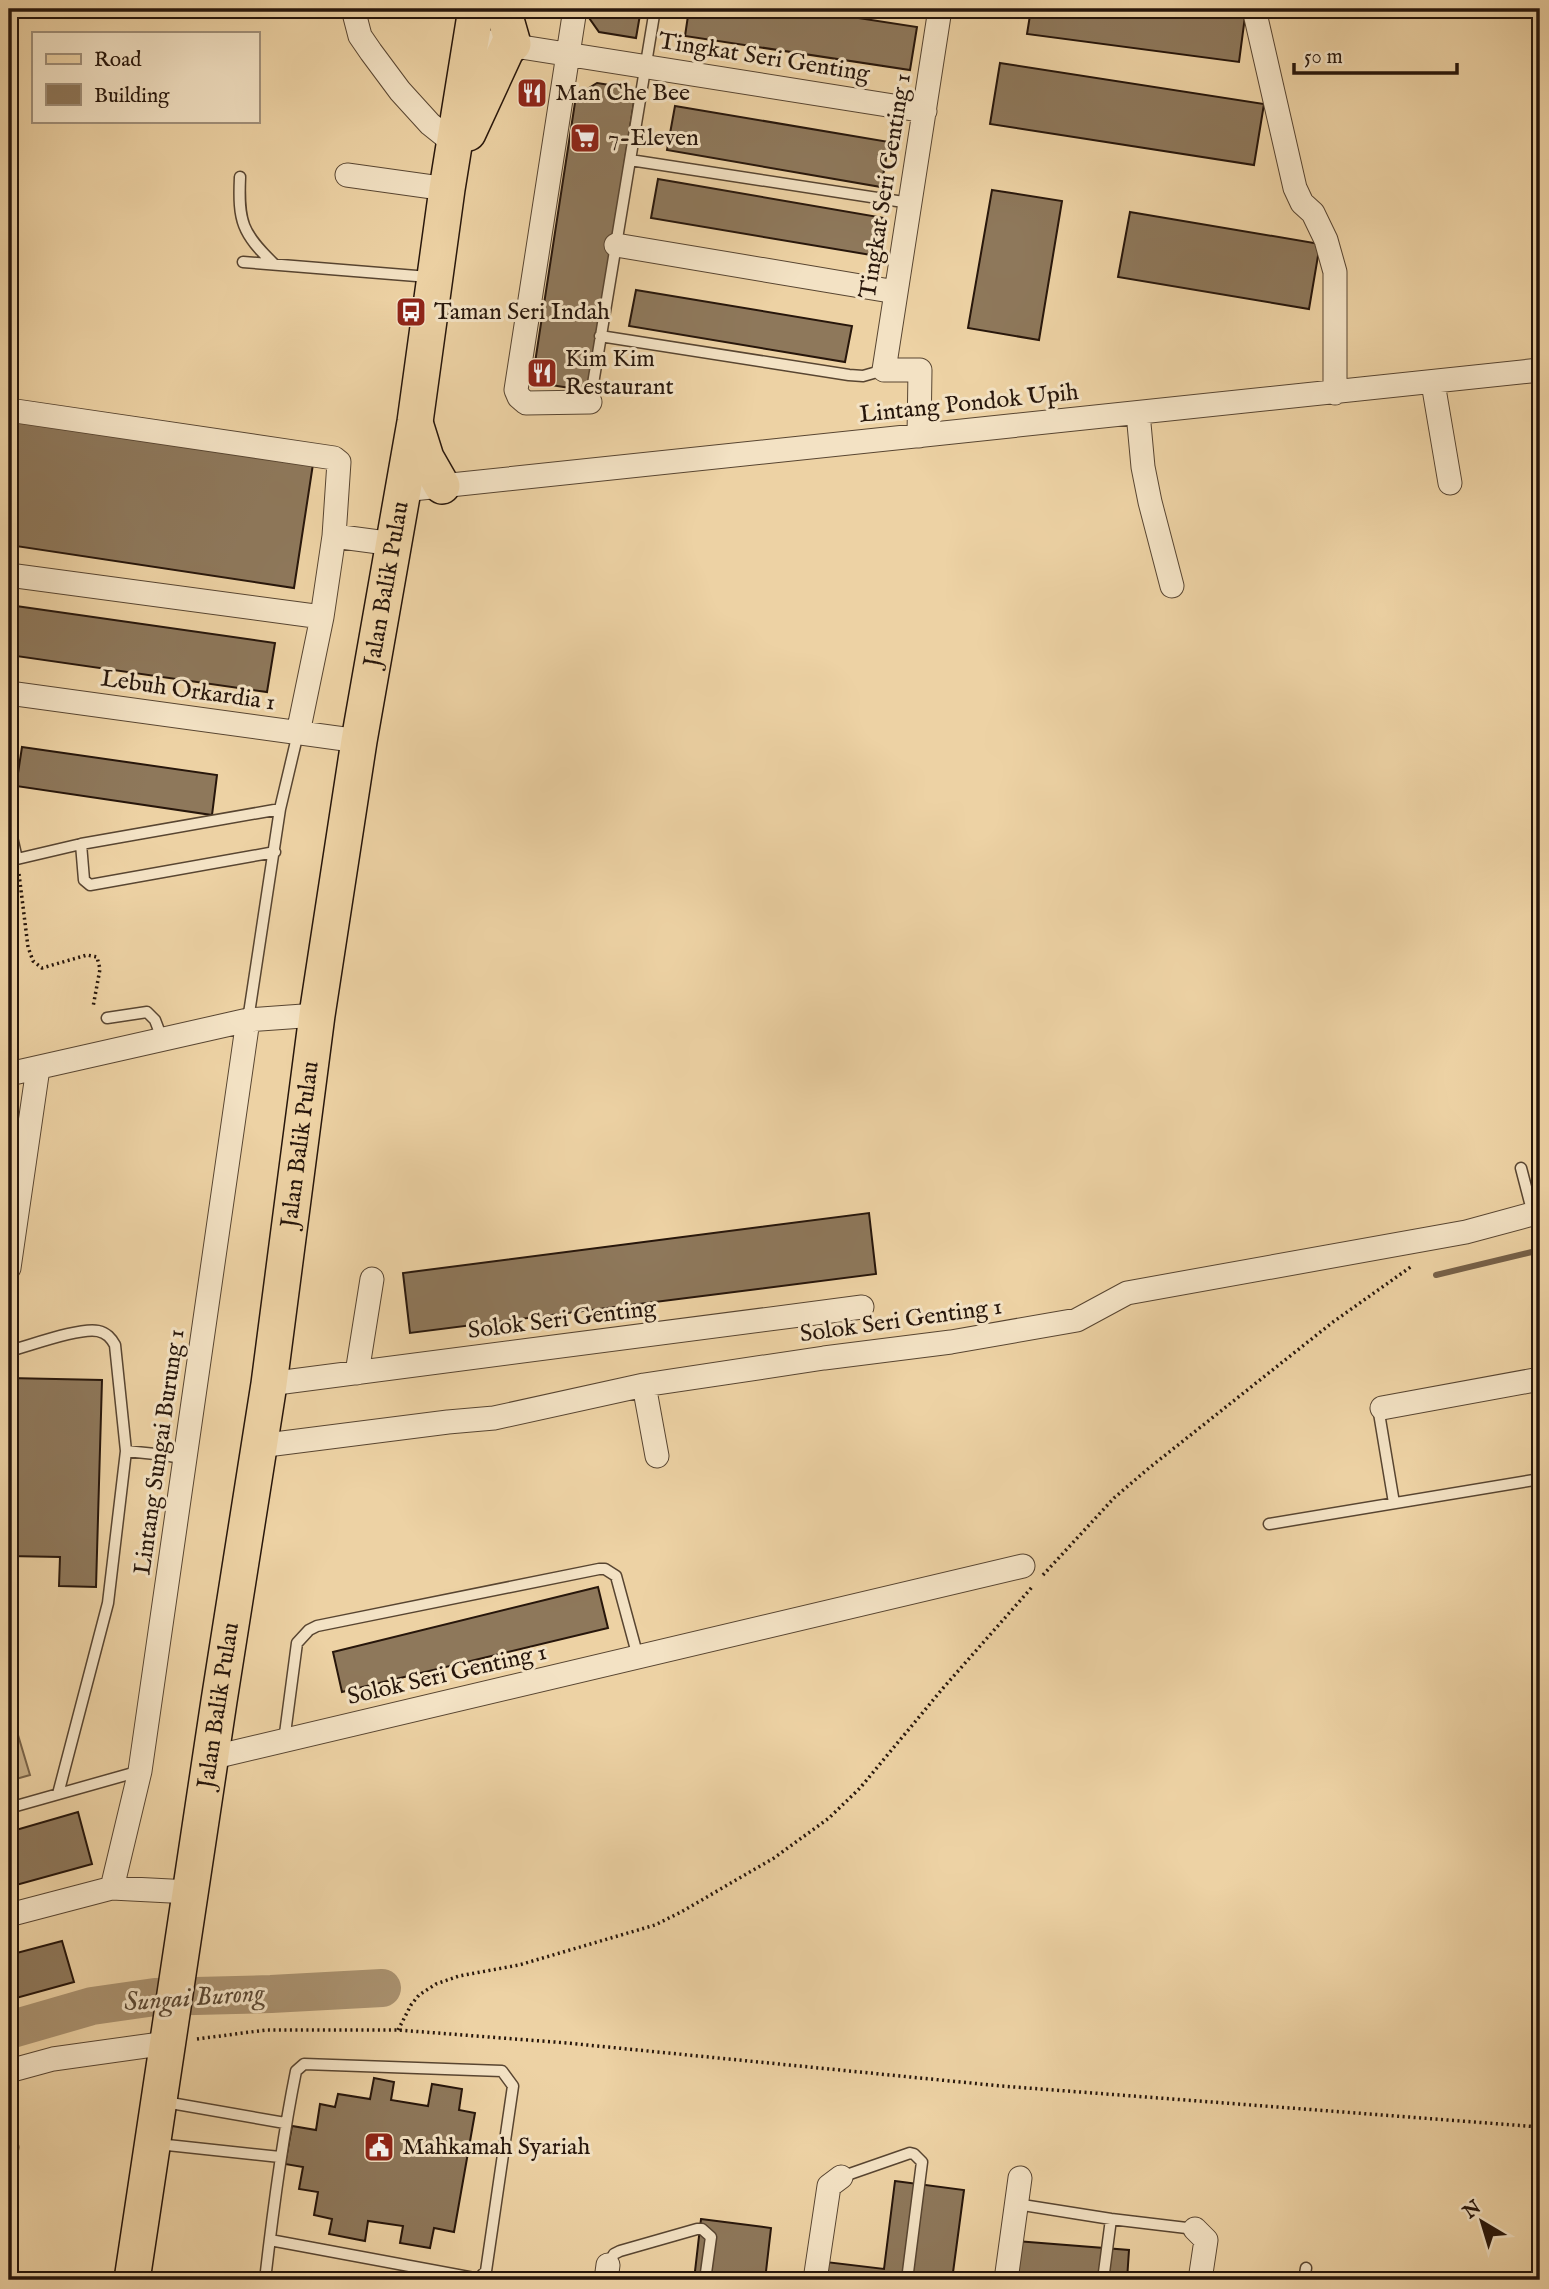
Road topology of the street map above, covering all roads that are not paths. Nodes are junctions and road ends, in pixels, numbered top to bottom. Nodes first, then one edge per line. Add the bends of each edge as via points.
1 (353, 9) edge
2 (503, 9) edge
3 (575, 9) edge
4 (655, 9) edge
5 (900, 9) edge
6 (1254, 9) edge
7 (940, 12) edge
8 (474, 24) edge
9 (511, 44) junction
10 (569, 54) junction
11 (646, 66) junction
12 (925, 111) junction
13 (630, 160) junction
14 (451, 167) junction
15 (347, 175) dead end
16 (240, 177) dead end
17 (910, 203) junction
18 (616, 245) junction
19 (243, 262) dead end
20 (274, 264) junction
21 (435, 277) junction
22 (896, 292) junction
23 (600, 336) junction
24 (884, 370) junction
25 (1540, 370) edge
26 (1433, 383) junction
27 (1335, 393) junction
28 (590, 402) joint
29 (9, 410) edge
30 (1138, 413) junction
31 (415, 422) junction
32 (919, 436) junction
33 (1450, 483) dead end
34 (442, 486) junction
35 (403, 491) junction
36 (334, 536) junction
37 (394, 544) junction
38 (9, 575) edge
39 (1172, 586) dead end
40 (322, 617) junction
41 (9, 693) edge
42 (298, 733) junction
43 (359, 741) junction
44 (280, 808) junction
45 (9, 824) edge
46 (81, 844) junction
47 (275, 852) junction
48 (317, 1015) junction
49 (107, 1018) road end
50 (248, 1020) junction
51 (163, 1041) junction
52 (38, 1068) junction
53 (9, 1074) edge
54 (1521, 1168) dead end
55 (1537, 1213) edge
56 (9, 1268) edge
57 (372, 1279) dead end
58 (862, 1307) dead end
59 (9, 1351) edge
60 (357, 1373) junction
61 (1540, 1378) edge
62 (269, 1384) junction
63 (644, 1385) junction
64 (1382, 1408) joint
65 (259, 1446) junction
66 (125, 1451) junction
67 (657, 1456) dead end
68 (186, 1459) junction
69 (1540, 1479) edge
70 (1394, 1503) junction
71 (1269, 1524) dead end
72 (1023, 1566) dead end
73 (638, 1657) junction
74 (284, 1741) junction
75 (210, 1758) junction
76 (140, 1771) junction
77 (58, 1794) junction
78 (9, 1808) edge
79 (112, 1888) junction
80 (190, 1892) junction
81 (9, 1916) edge
82 (170, 2026) junction
83 (9, 2071) edge
84 (159, 2101) junction
85 (285, 2123) junction
86 (152, 2143) junction
87 (13, 2147) dead end
88 (280, 2157) junction
89 (9, 2174) edge
90 (841, 2177) joint
91 (1020, 2178) dead end
92 (1016, 2204) junction
93 (1111, 2219) junction
94 (1195, 2228) joint
95 (270, 2239) junction
96 (1306, 2268) dead end
97 (607, 2273) edge
98 (132, 2280) edge
99 (265, 2280) edge
100 (705, 2280) edge
101 (814, 2280) edge
102 (907, 2280) edge
103 (1006, 2280) edge
104 (1103, 2280) edge
105 (1200, 2280) edge
106 (1304, 2280) edge

1 - 14 street via 360,36 430,124
2 - 9 main road
3 - 10 street
4 - 11 lane
5 - 7 lane
6 - 27 street via 1295,188 1326,240 1335,272
7 - 12 street, Tingkat Seri Genting 1
8 - 9 street, Tingkat Seri Genting
8 - 14 main road, Jalan Balik Pulau
9 - 10 street, Tingkat Seri Genting
9 - 14 main road
10 - 11 street, Tingkat Seri Genting
10 - 28 street via 516,390 526,403
11 - 12 street, Tingkat Seri Genting
11 - 13 lane
12 - 17 street, Tingkat Seri Genting 1
13 - 17 lane
13 - 18 lane
14 - 15 street
14 - 21 main road, Jalan Balik Pulau
16 - 20 lane via 242,222
17 - 22 street, Tingkat Seri Genting 1
18 - 22 street
18 - 23 lane
19 - 20 lane
20 - 21 lane
21 - 31 main road, Jalan Balik Pulau
22 - 24 street, Tingkat Seri Genting 1
23 - 24 lane via 849,375
23 - 28 lane
24 - 32 street via 920,370
25 - 26 street, Lintang Pondok Upih
26 - 27 street, Lintang Pondok Upih
26 - 33 street
27 - 30 street, Lintang Pondok Upih
29 - 36 street via 334,458 341,467
30 - 32 street, Lintang Pondok Upih
30 - 39 street via 1143,467
31 - 34 main road via 426,458
31 - 35 main road, Jalan Balik Pulau
32 - 34 street, Lintang Pondok Upih
34 - 35 street, Lintang Pondok Upih
35 - 37 main road, Jalan Balik Pulau
36 - 37 street
36 - 40 street
37 - 43 main road, Jalan Balik Pulau
38 - 40 street
40 - 42 street
41 - 42 street, Lebuh Orkardia 1
42 - 43 street, Lebuh Orkardia 1
42 - 44 lane
43 - 48 main road, Jalan Balik Pulau
44 - 46 lane
44 - 47 lane
45 - 46 lane via 17,859
46 - 47 lane via 84,880 90,885
47 - 50 lane
48 - 50 street
48 - 62 main road, Jalan Balik Pulau
49 - 51 lane via 147,1012
50 - 51 street
50 - 68 street, Lintang Sungai Burung 1
51 - 52 street
52 - 53 street
52 - 56 street
54 - 55 lane
55 - 63 street, Solok Seri Genting 1 via 1466,1232 1127,1293 1077,1320
57 - 60 street
58 - 60 street, Solok Seri Genting
59 - 66 lane via 84,1331 109,1335 116,1345
60 - 62 street, Solok Seri Genting
61 - 64 street
62 - 65 main road, Jalan Balik Pulau
63 - 65 street, Solok Seri Genting 1 via 494,1418
63 - 67 street
64 - 70 lane via 1379,1413
65 - 75 main road, Jalan Balik Pulau
66 - 68 lane
66 - 77 lane via 108,1603
68 - 76 street, Lintang Sungai Burung 1
69 - 70 lane
70 - 71 lane
72 - 73 street, Solok Seri Genting 1
73 - 74 street, Solok Seri Genting 1
73 - 74 lane via 616,1576 605,1569 317,1626 297,1643
74 - 75 street, Solok Seri Genting 1
75 - 80 main road, Jalan Balik Pulau
76 - 77 lane
76 - 79 street, Lintang Sungai Burung 1
77 - 78 lane
79 - 80 street
79 - 81 street
80 - 82 main road, Jalan Balik Pulau
82 - 83 street
82 - 84 main road, Jalan Balik Pulau
84 - 85 lane
84 - 86 main road, Jalan Balik Pulau
85 - 88 lane
85 - 95 lane via 296,2071 304,2064 502,2071 513,2086 486,2271 480,2277
86 - 88 lane
86 - 98 main road, Jalan Balik Pulau
87 - 89 lane
88 - 95 lane
90 - 101 street via 829,2186
90 - 102 lane via 910,2153 922,2162
91 - 92 street
92 - 93 lane
92 - 103 street
93 - 94 lane
93 - 104 lane
94 - 105 street via 1206,2240
95 - 99 lane
96 - 106 lane
97 - 100 lane via 614,2254 620,2251 702,2229 711,2237

